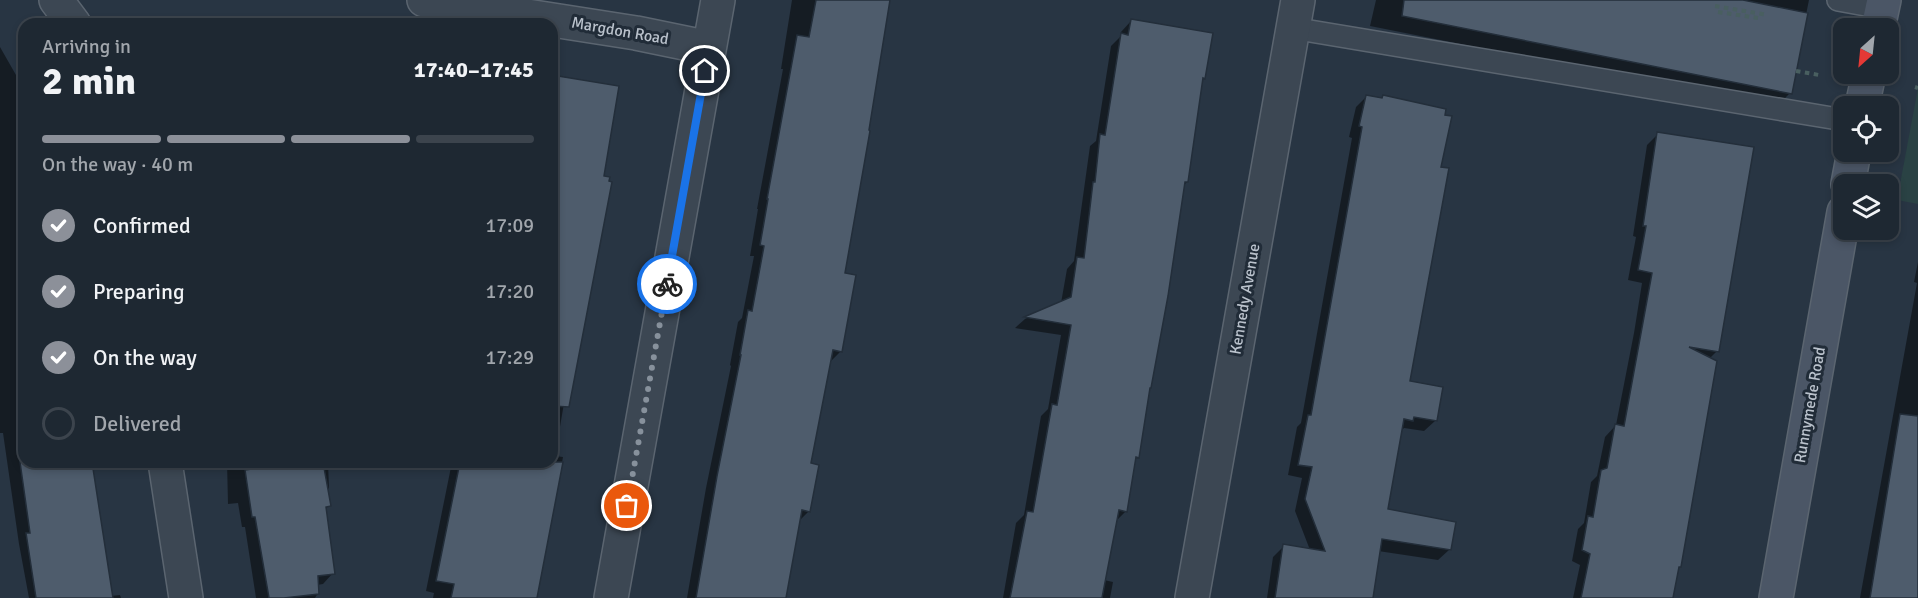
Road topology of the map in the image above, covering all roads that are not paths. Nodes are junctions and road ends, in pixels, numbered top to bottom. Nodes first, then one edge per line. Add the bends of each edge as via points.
1 (56, 0) edge
2 (424, 0) edge
3 (718, 0) edge
4 (1838, 0) edge
5 (1881, 12) edge
6 (1295, 14) edge
7 (70, 18) edge
8 (540, 18) edge
9 (558, 21) edge
10 (709, 48) junction
11 (1833, 118) edge
12 (1839, 240) edge
13 (166, 468) edge
14 (186, 598) edge
15 (611, 598) edge
16 (1192, 598) edge
17 (1776, 598) edge

1 - 7 street
2 - 8 street, Margdon Road
3 - 10 street
4 - 5 lane
6 - 11 lane
6 - 16 street, Kennedy Avenue
9 - 10 street, Margdon Road
10 - 15 street
12 - 17 street, Runnymede Road
13 - 14 street

